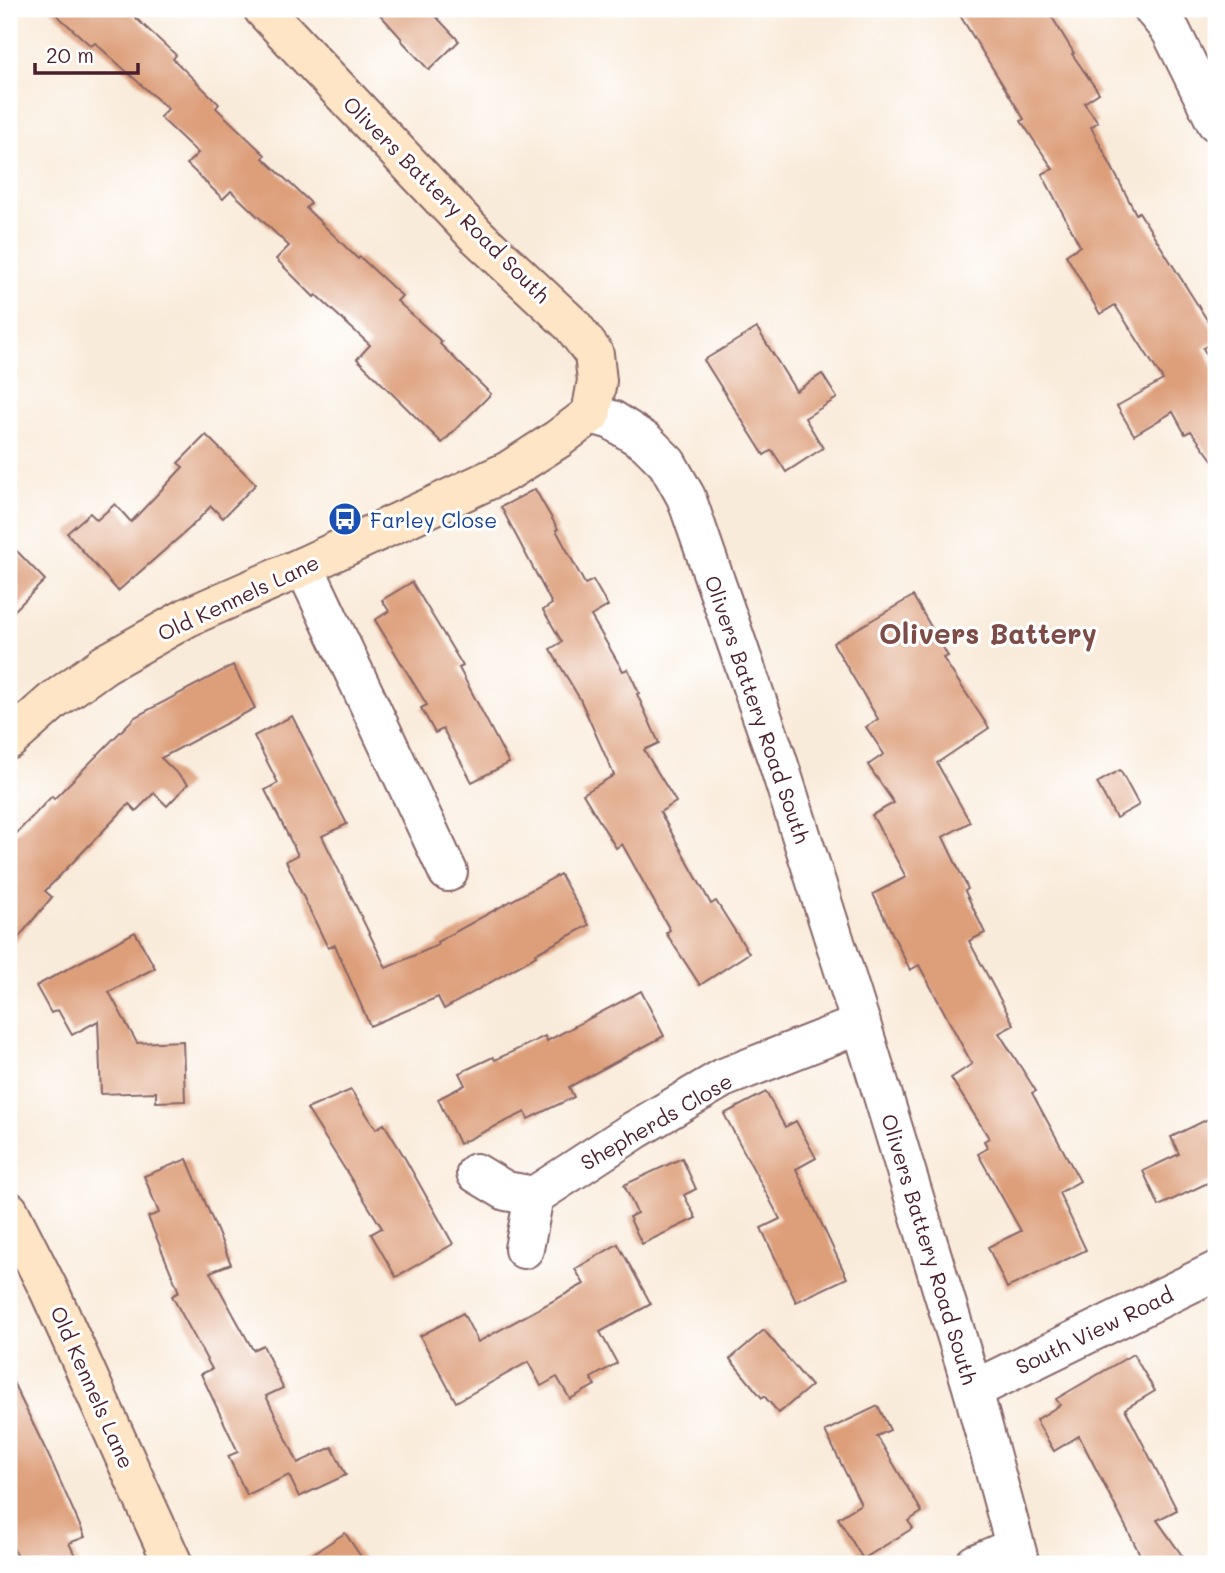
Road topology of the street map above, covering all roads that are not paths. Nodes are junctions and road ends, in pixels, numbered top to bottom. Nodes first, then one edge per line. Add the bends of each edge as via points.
1 (263, 9) edge
2 (1153, 9) edge
3 (1216, 122) edge
4 (591, 414) junction
5 (304, 566) junction
6 (10, 738) edge
7 (447, 872) dead end
8 (861, 1024) junction
9 (476, 1173) dead end
10 (534, 1196) junction
11 (9, 1212) edge
12 (524, 1249) dead end
13 (1216, 1271) edge
14 (973, 1390) junction
15 (1018, 1556) edge
16 (173, 1564) edge
17 (975, 1564) edge

1 - 4 street, Olivers Battery Road South via 477,236 573,326 594,354 597,382
2 - 3 street via 1171,31
4 - 5 street, Old Kennels Lane via 508,471
4 - 8 street, Olivers Battery Road South via 612,420 646,442 667,463 686,497 777,759
5 - 6 street, Old Kennels Lane via 187,617 105,664
5 - 7 street
8 - 10 street, Shepherds Close via 723,1078
8 - 14 street, Olivers Battery Road South
9 - 10 street via 506,1191
10 - 12 street
11 - 16 street, Old Kennels Lane
13 - 14 street, South View Road
14 - 15 street, Olivers Battery Road South
15 - 17 street

